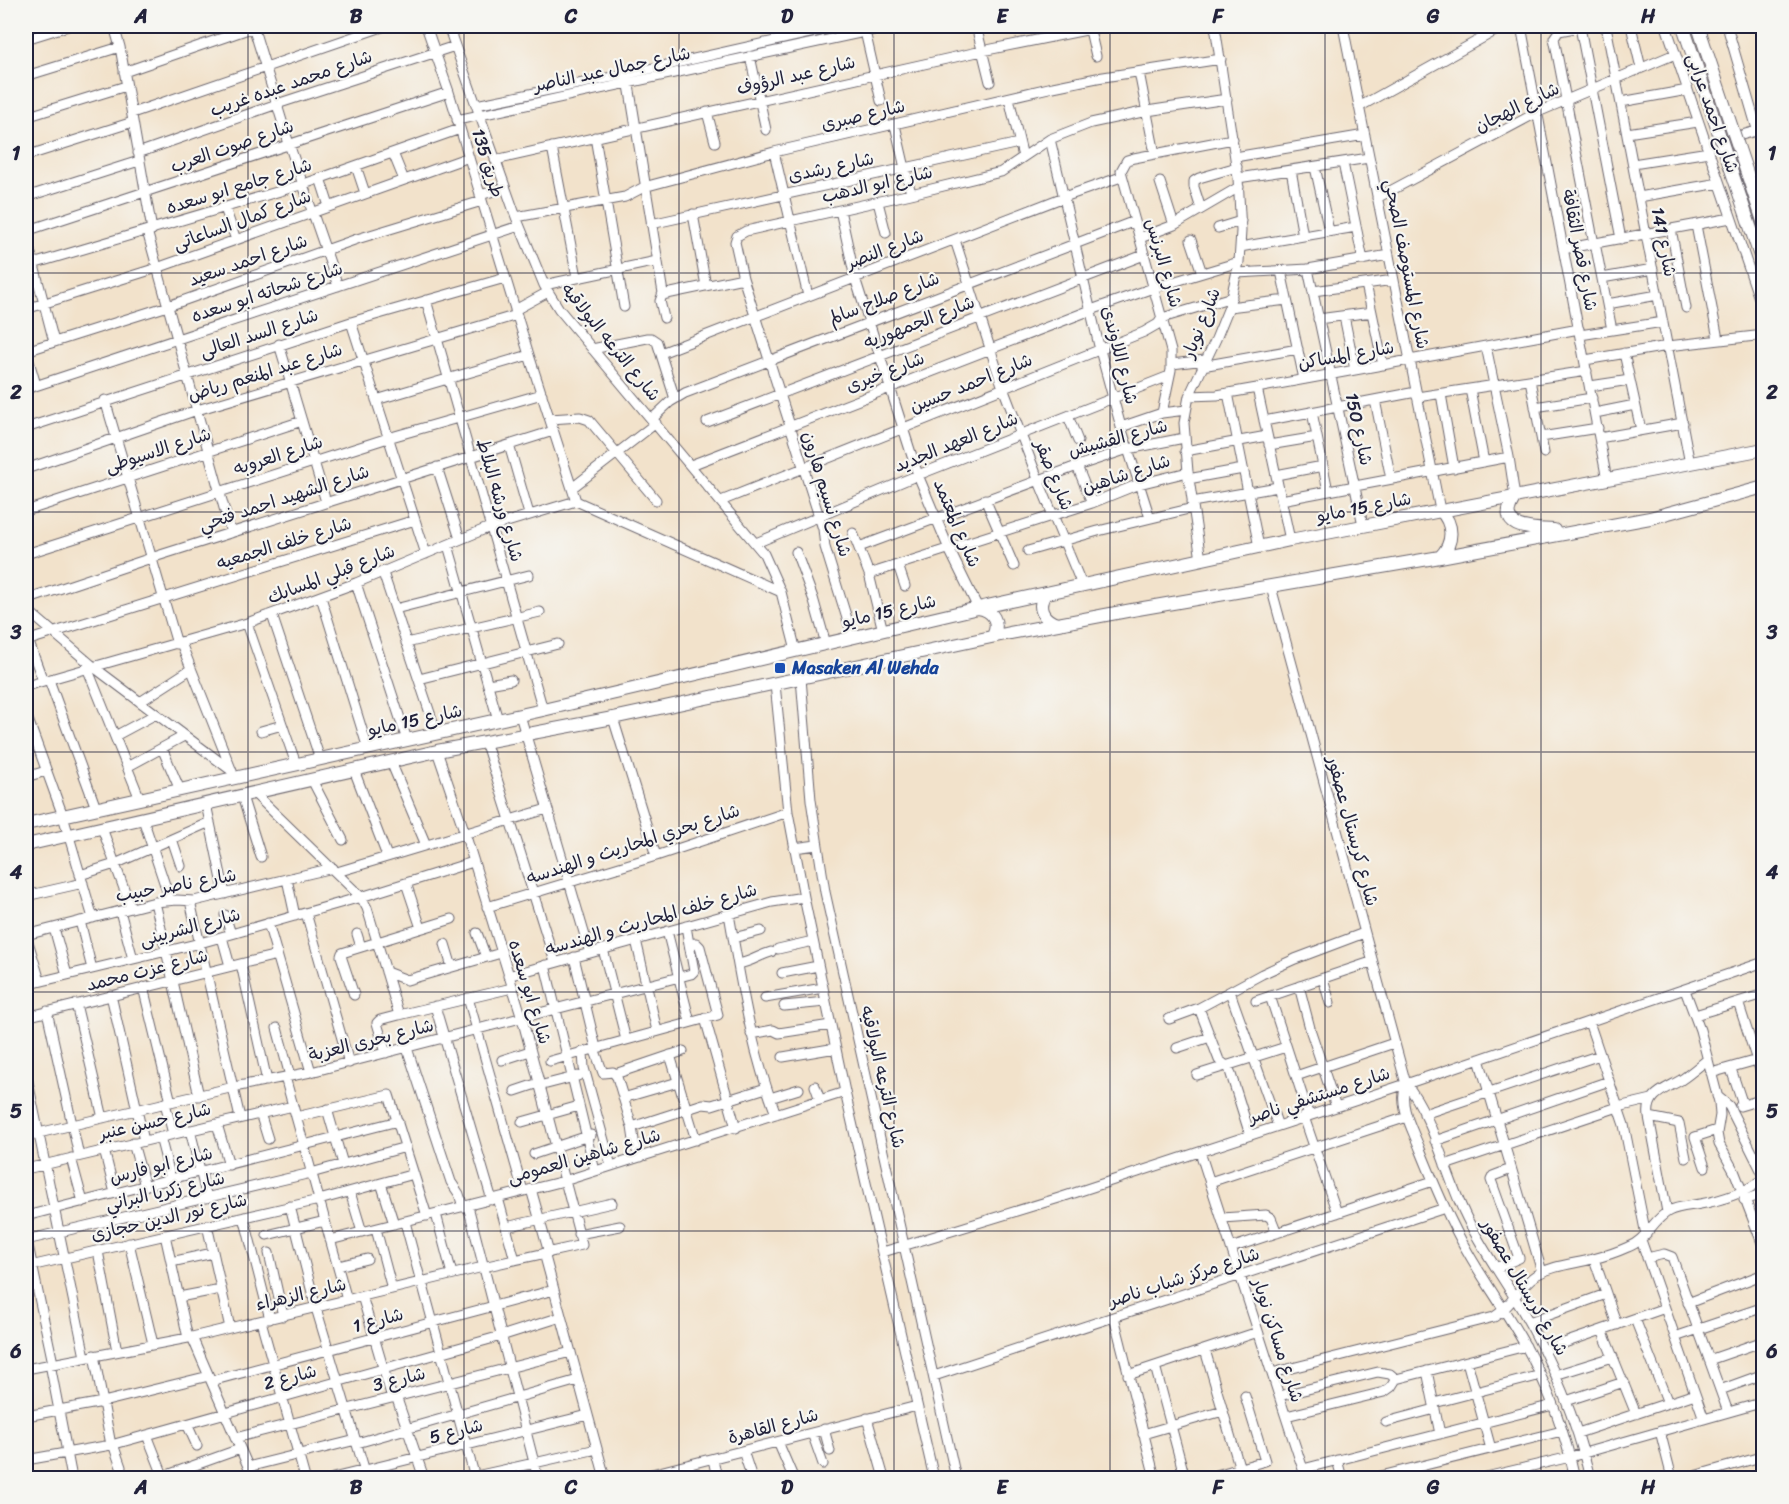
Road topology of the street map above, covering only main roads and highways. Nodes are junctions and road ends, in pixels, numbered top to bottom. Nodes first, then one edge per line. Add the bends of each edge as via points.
1 (1683, 26) edge
2 (1698, 26) edge
3 (1764, 224) edge
4 (1764, 268) edge
5 (1764, 449) edge
6 (1764, 487) edge
7 (1515, 497) junction
8 (1440, 510) junction
9 (1573, 531) junction
10 (1440, 557) junction
11 (1046, 593) junction
12 (978, 608) junction
13 (1058, 624) junction
14 (993, 636) junction
15 (26, 824) edge
16 (26, 845) edge

1 - 4 main road, bridge
2 - 3 main road, bridge
5 - 7 main road, شارع 15 مايو
6 - 9 main road, شارع 15 مايو via 1650,518
7 - 8 main road, شارع 15 مايو
7 - 9 main road via 1509,515 1517,526
8 - 10 main road via 1451,532 1450,543
8 - 11 main road, شارع 15 مايو
9 - 10 main road, شارع 15 مايو
10 - 13 main road, شارع 15 مايو
11 - 12 main road, شارع 15 مايو
11 - 13 main road via 1041,601 1042,614
12 - 14 main road via 990,612 996,620
12 - 15 main road, شارع 15 مايو via 520,716 233,774 180,790
13 - 14 main road, شارع 15 مايو
14 - 16 main road, شارع 15 مايو via 613,718 485,741

